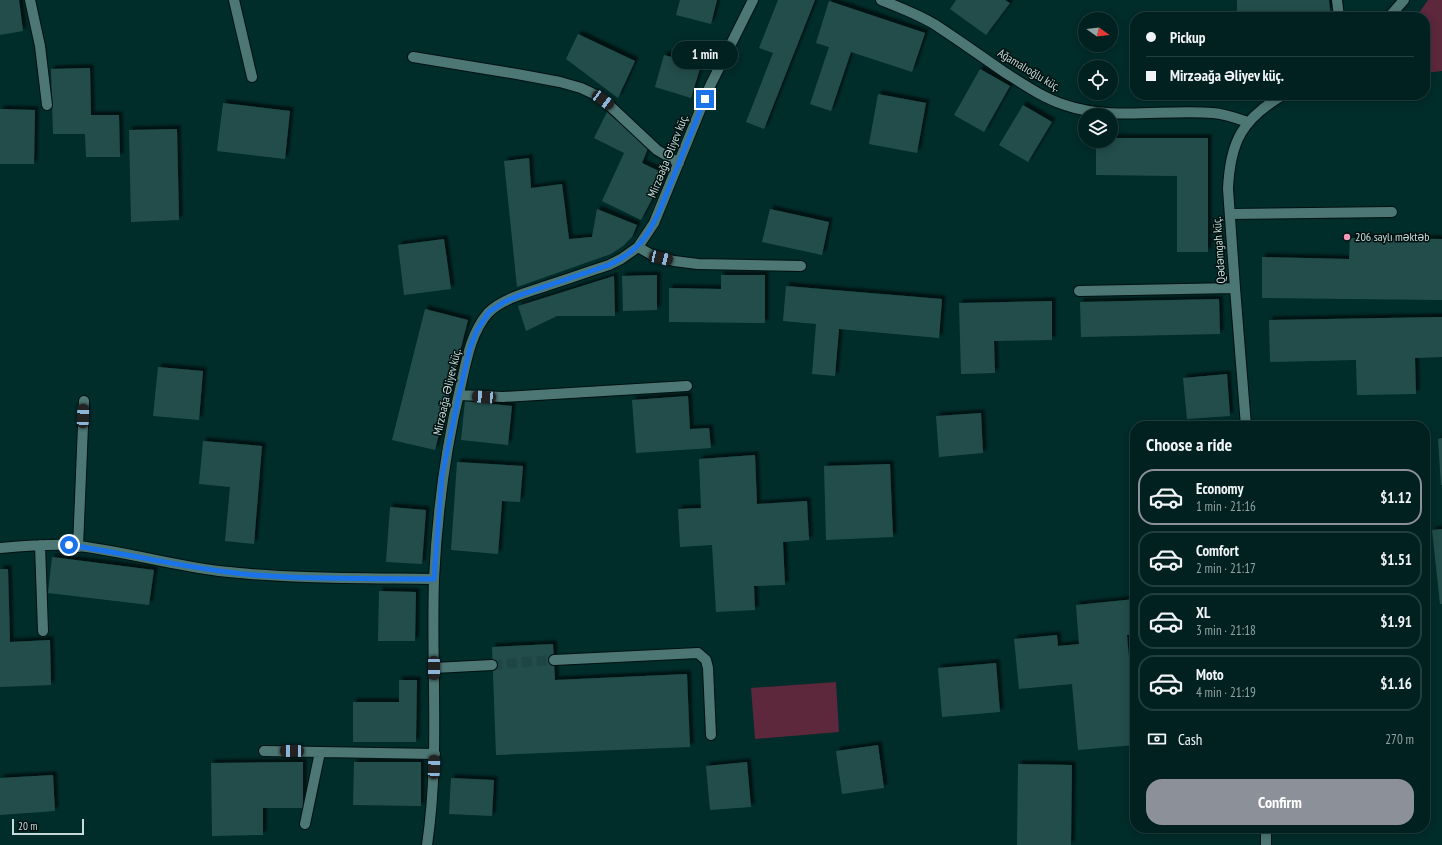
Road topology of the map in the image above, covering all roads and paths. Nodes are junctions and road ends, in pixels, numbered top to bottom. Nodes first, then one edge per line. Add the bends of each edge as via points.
1 (30, 0) edge
2 (234, 0) edge
3 (753, 0) edge
4 (882, 0) edge
5 (1337, 0) edge
6 (1404, 0) edge
7 (1338, 12) edge
8 (1393, 12) edge
9 (413, 57) dead end
10 (252, 77) dead end
11 (1275, 100) edge
12 (47, 105) dead end
13 (1248, 122) junction
14 (679, 163) junction
15 (1392, 212) dead end
16 (1230, 214) junction
17 (638, 247) junction
18 (801, 266) dead end
19 (1235, 288) junction
20 (1079, 291) dead end
21 (687, 386) dead end
22 (459, 395) junction
23 (84, 401) dead end
24 (1246, 421) edge
25 (40, 545) junction
26 (78, 547) junction
27 (0, 548) edge
28 (434, 579) junction
29 (43, 631) dead end
30 (554, 660) tunnel mouth
31 (492, 665) tunnel mouth
32 (434, 668) junction
33 (711, 735) dead end
34 (264, 750) dead end
35 (320, 752) junction
36 (435, 754) junction
37 (305, 824) dead end
38 (1266, 833) edge
39 (427, 845) edge
40 (1266, 845) edge

1 - 12 street via 40,46
2 - 10 street
3 - 14 street, Mirzəağa Əliyev küç. via 710,86
4 - 13 street, Ağamalıoğlu küç. via 932,24 1018,81 1065,105 1088,111 1112,113 1214,113
5 - 7 street
6 - 8 street
9 - 14 street via 517,74 580,88 596,95 658,150
11 - 13 street, Qədəmgah küç.
13 - 16 street, Qədəmgah küç. via 1238,138 1231,157 1228,189
14 - 17 street, Mirzəağa Əliyev küç. via 654,223
15 - 16 street
16 - 19 street, Qədəmgah küç.
17 - 18 street via 674,262
17 - 22 street, Mirzəağa Əliyev küç. via 609,265 520,295 496,306 477,330
19 - 20 street
19 - 24 street, Qədəmgah küç.
21 - 22 street via 503,397
22 - 28 street, Mirzəağa Əliyev küç. via 442,476
23 - 26 street
25 - 26 street
25 - 27 street
25 - 29 street
26 - 28 street via 255,575
28 - 32 street, Mirzəağa Əliyev küç.
30 - 33 street via 698,653 706,660 708,668
31 - 32 street
32 - 36 street, Mirzəağa Əliyev küç.
34 - 35 street
35 - 36 street
35 - 37 street
36 - 39 street, Mirzəağa Əliyev küç.
38 - 40 street

